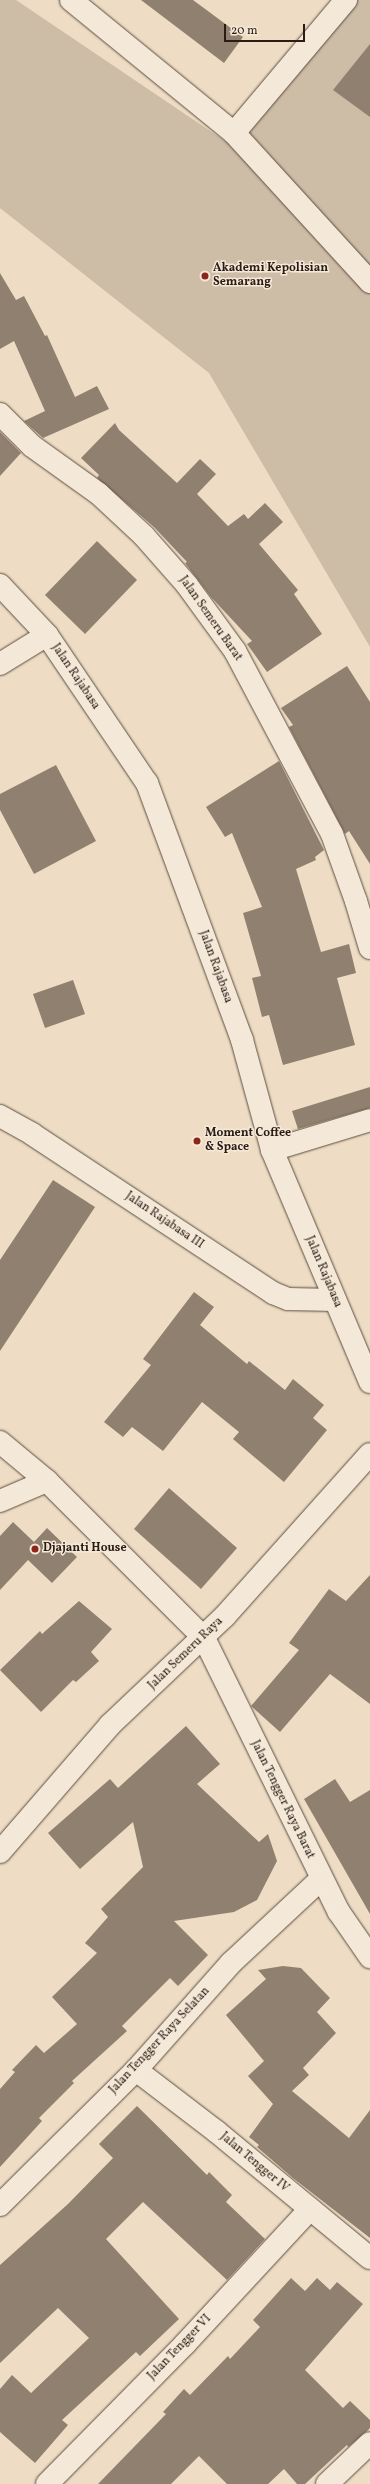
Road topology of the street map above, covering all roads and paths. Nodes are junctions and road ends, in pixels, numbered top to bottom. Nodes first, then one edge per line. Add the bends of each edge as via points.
1 (71, 0) edge
2 (346, 0) edge
3 (234, 133) junction
4 (370, 282) edge
5 (0, 414) edge
6 (0, 585) edge
7 (47, 635) junction
8 (0, 664) edge
9 (370, 948) edge
10 (0, 1116) edge
11 (370, 1120) edge
12 (272, 1150) junction
13 (335, 1300) junction
14 (370, 1382) edge
15 (0, 1442) edge
16 (370, 1454) edge
17 (47, 1481) junction
18 (0, 1501) edge
19 (204, 1638) junction
20 (0, 1852) edge
21 (321, 1879) junction
22 (370, 1957) edge
23 (136, 2070) junction
24 (0, 2205) edge
25 (310, 2209) junction
26 (370, 2258) edge
27 (370, 2443) edge
28 (47, 2484) edge
29 (327, 2484) edge

1 - 3 street
2 - 3 street
3 - 4 street
5 - 9 street, Jalan Semeru Barat via 32,446 99,494 144,536 187,585 235,651 332,834
6 - 7 street, Jalan Rajabasa
7 - 8 street
7 - 12 street, Jalan Rajabasa via 147,783 242,1040
10 - 13 street, Jalan Rajabasa III via 32,1134 273,1294 288,1299
11 - 12 street
12 - 13 street, Jalan Rajabasa
13 - 14 street, Jalan Rajabasa
15 - 17 street, Jalan Tengger Raya Barat
16 - 19 street, Jalan Semeru Raya
17 - 18 street
17 - 19 street, Jalan Tengger Raya Barat
19 - 20 street, Jalan Semeru Raya via 110,1725
19 - 21 street, Jalan Tengger Raya Barat
21 - 22 street, Jalan Tengger Raya Barat via 339,1912
21 - 23 street, Jalan Tengger Raya Selatan via 231,1963
23 - 24 street, Jalan Tengger Raya Selatan
23 - 25 street, Jalan Tengger IV via 217,2132
25 - 26 street, Jalan Tengger IV
25 - 28 street, Jalan Tengger VI via 206,2322
27 - 29 street

